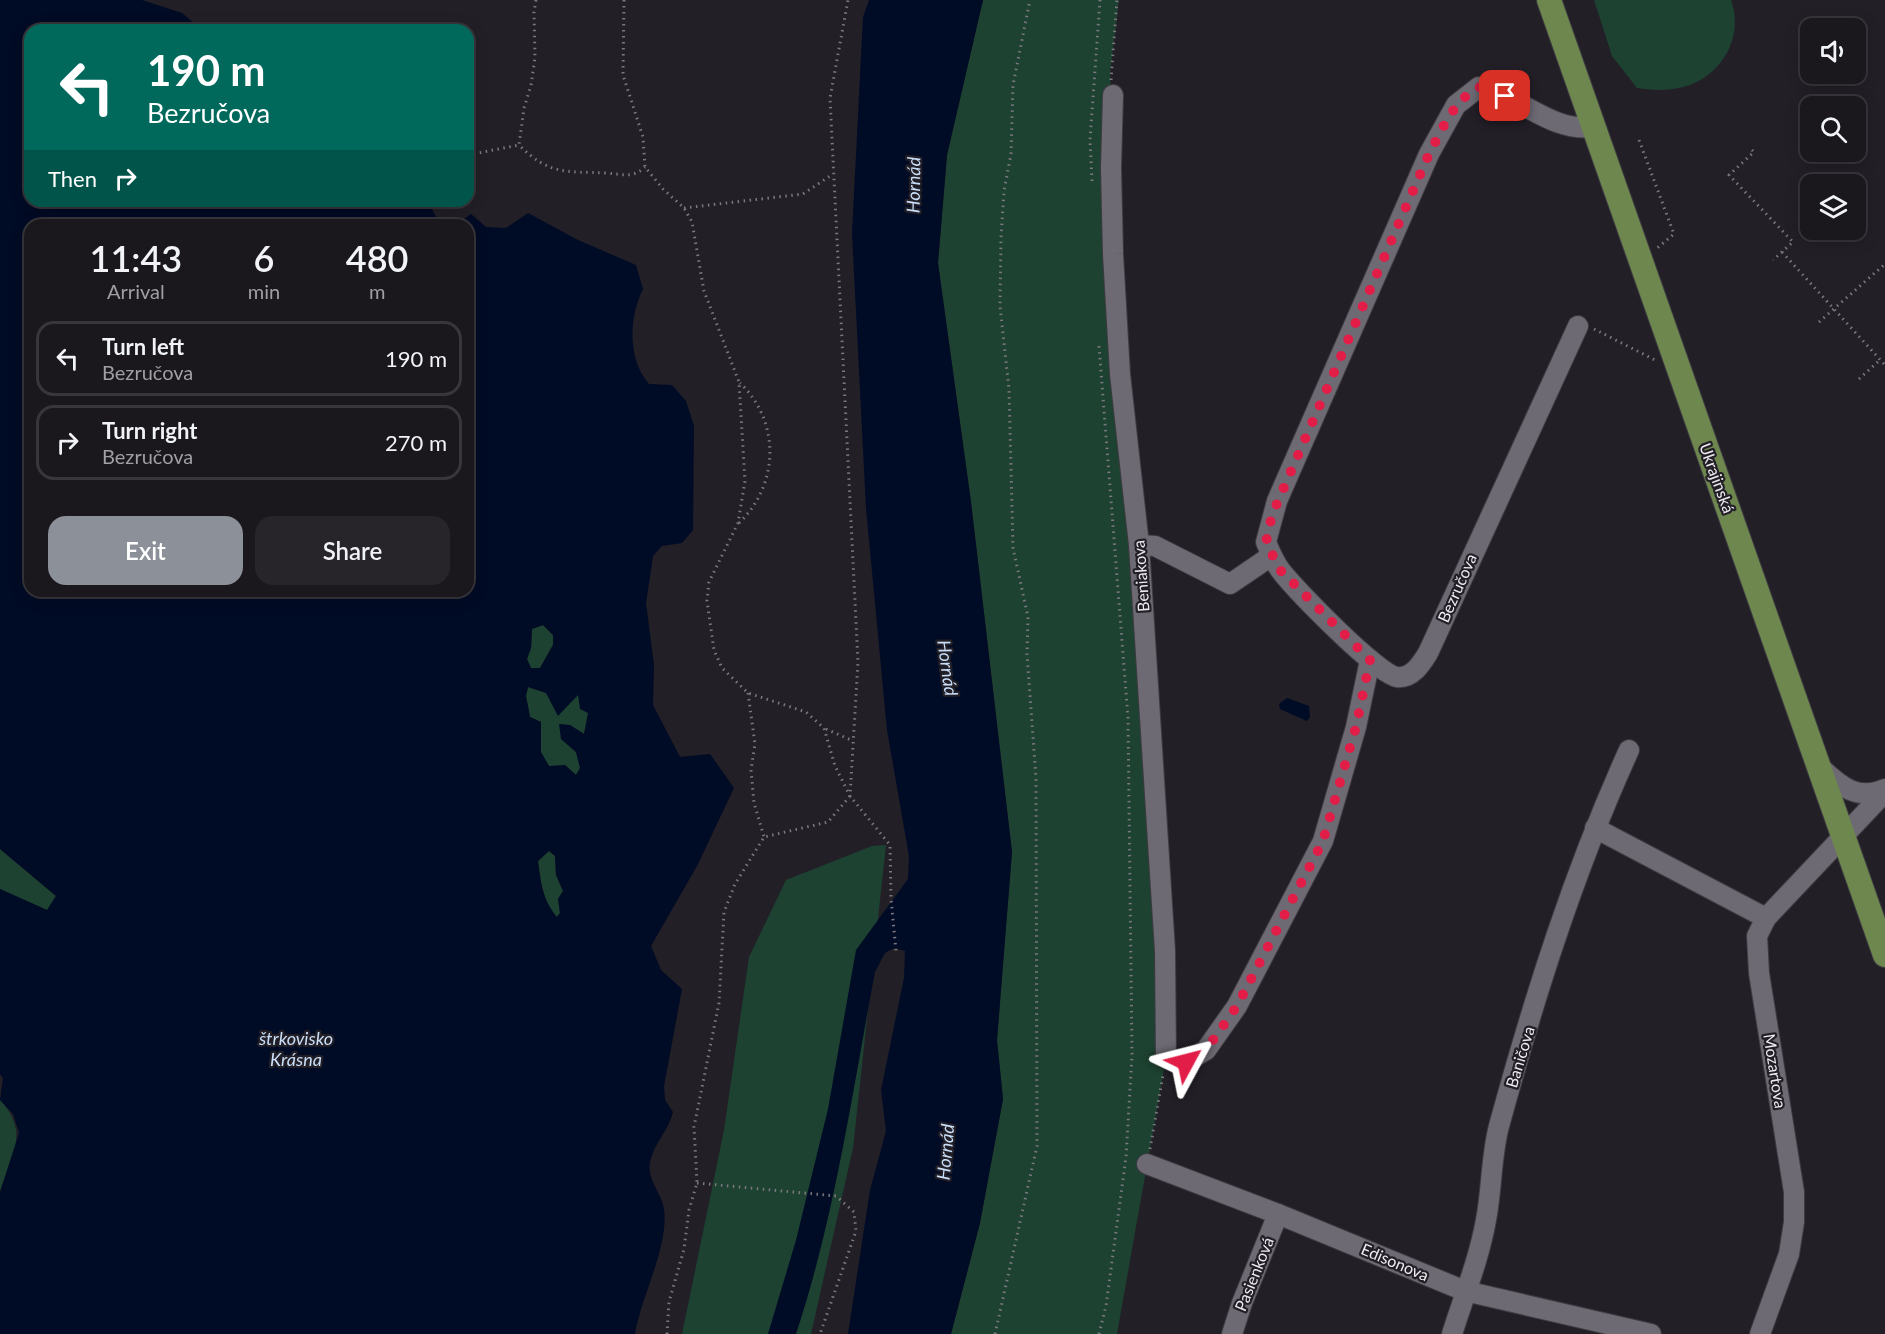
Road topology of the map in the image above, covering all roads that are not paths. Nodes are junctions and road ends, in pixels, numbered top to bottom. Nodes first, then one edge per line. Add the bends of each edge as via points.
1 (1549, 0) edge
2 (1113, 91) road end
3 (1594, 127) junction
4 (1578, 326) road end
5 (1139, 545) junction
6 (1271, 556) junction
7 (1370, 660) junction
8 (1629, 750) dead end
9 (1821, 768) junction
10 (1885, 790) edge
11 (1595, 828) junction
12 (1844, 836) junction
13 (1766, 918) junction
14 (1885, 955) edge
15 (1147, 1164) road end
16 (1278, 1214) junction
17 (1465, 1291) junction
18 (1763, 1333) edge
19 (1232, 1334) edge
20 (1452, 1334) edge
21 (1651, 1334) edge

1 - 3 main road, Ukrajinská
2 - 5 street, Beniakova via 1111,168 1120,374
3 - 6 street via 1577,130 1564,126 1493,90 1479,87 1456,105 1424,164 1277,501 1266,542
3 - 9 main road, Ukrajinská
4 - 7 street, Bezručova via 1420,666 1400,678
5 - 6 street via 1155,546 1230,584
5 - 7 street, Beniakova via 1165,951 1166,1058 1186,1062 1206,1050 1237,1006 1289,908 1323,841 1356,727
6 - 7 street, Bezručova via 1296,588
8 - 11 street, Baničova
9 - 10 street via 1852,792 1874,794
9 - 12 main road, Ukrajinská
10 - 12 street, Mozartova
11 - 13 street
11 - 17 street, Baničova via 1552,951 1498,1128 1486,1219
12 - 13 street, Mozartova
12 - 14 main road, Ukrajinská
13 - 18 street, Mozartova via 1757,936 1758,974 1794,1192 1794,1222
15 - 16 street, Edisonova
16 - 17 street, Edisonova
16 - 19 street, Pasienková
17 - 20 street, Baničova
17 - 21 street, Edisonova

